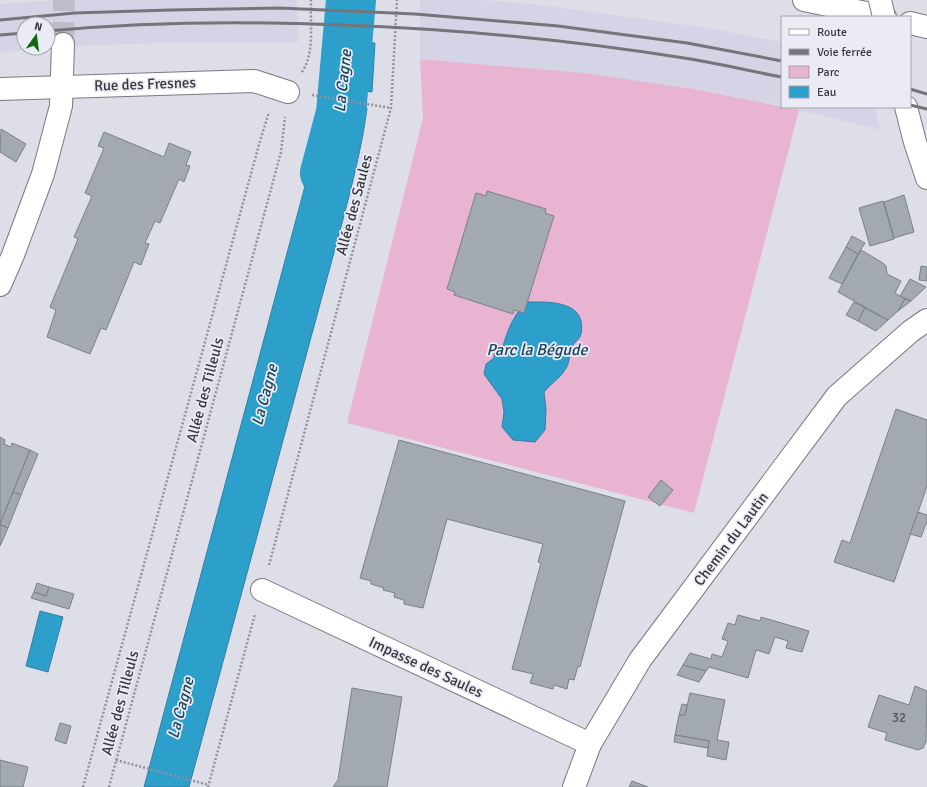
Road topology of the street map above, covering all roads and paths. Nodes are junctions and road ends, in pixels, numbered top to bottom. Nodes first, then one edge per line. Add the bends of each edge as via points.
1 (311, 0) edge
2 (397, 0) edge
3 (804, 0) edge
4 (880, 0) edge
5 (879, 16) edge
6 (884, 16) edge
7 (911, 23) edge
8 (927, 27) edge
9 (63, 44) tunnel mouth
10 (63, 86) junction
11 (0, 89) edge
12 (288, 92) junction
13 (391, 108) junction
14 (906, 108) edge
15 (927, 178) edge
16 (0, 285) edge
17 (927, 320) edge
18 (310, 412) dead end
19 (262, 590) dead end
20 (590, 744) junction
21 (116, 760) junction
22 (209, 785) dead end
23 (83, 787) edge
24 (109, 787) edge
25 (574, 787) edge

1 - 12 path, Allée des Tilleuls via 310,54 306,66
2 - 13 path, Allée des Saules
3 - 5 main road
4 - 6 main road, bridge
7 - 8 main road
9 - 10 main road
10 - 11 main road, Rue des Fresnes
10 - 12 main road, Rue des Fresnes via 254,81
10 - 16 main road via 61,106 43,174
12 - 13 path
12 - 21 path, Allée des Tilleuls via 282,152
12 - 23 path via 271,107 260,142
13 - 18 path, Allée des Saules
14 - 15 main road
17 - 20 main road, Chemin du Lautin via 837,396 640,660
19 - 20 main road, Impasse des Saules
20 - 25 main road, Chemin du Lautin
21 - 22 path
21 - 24 path, Allée des Tilleuls

